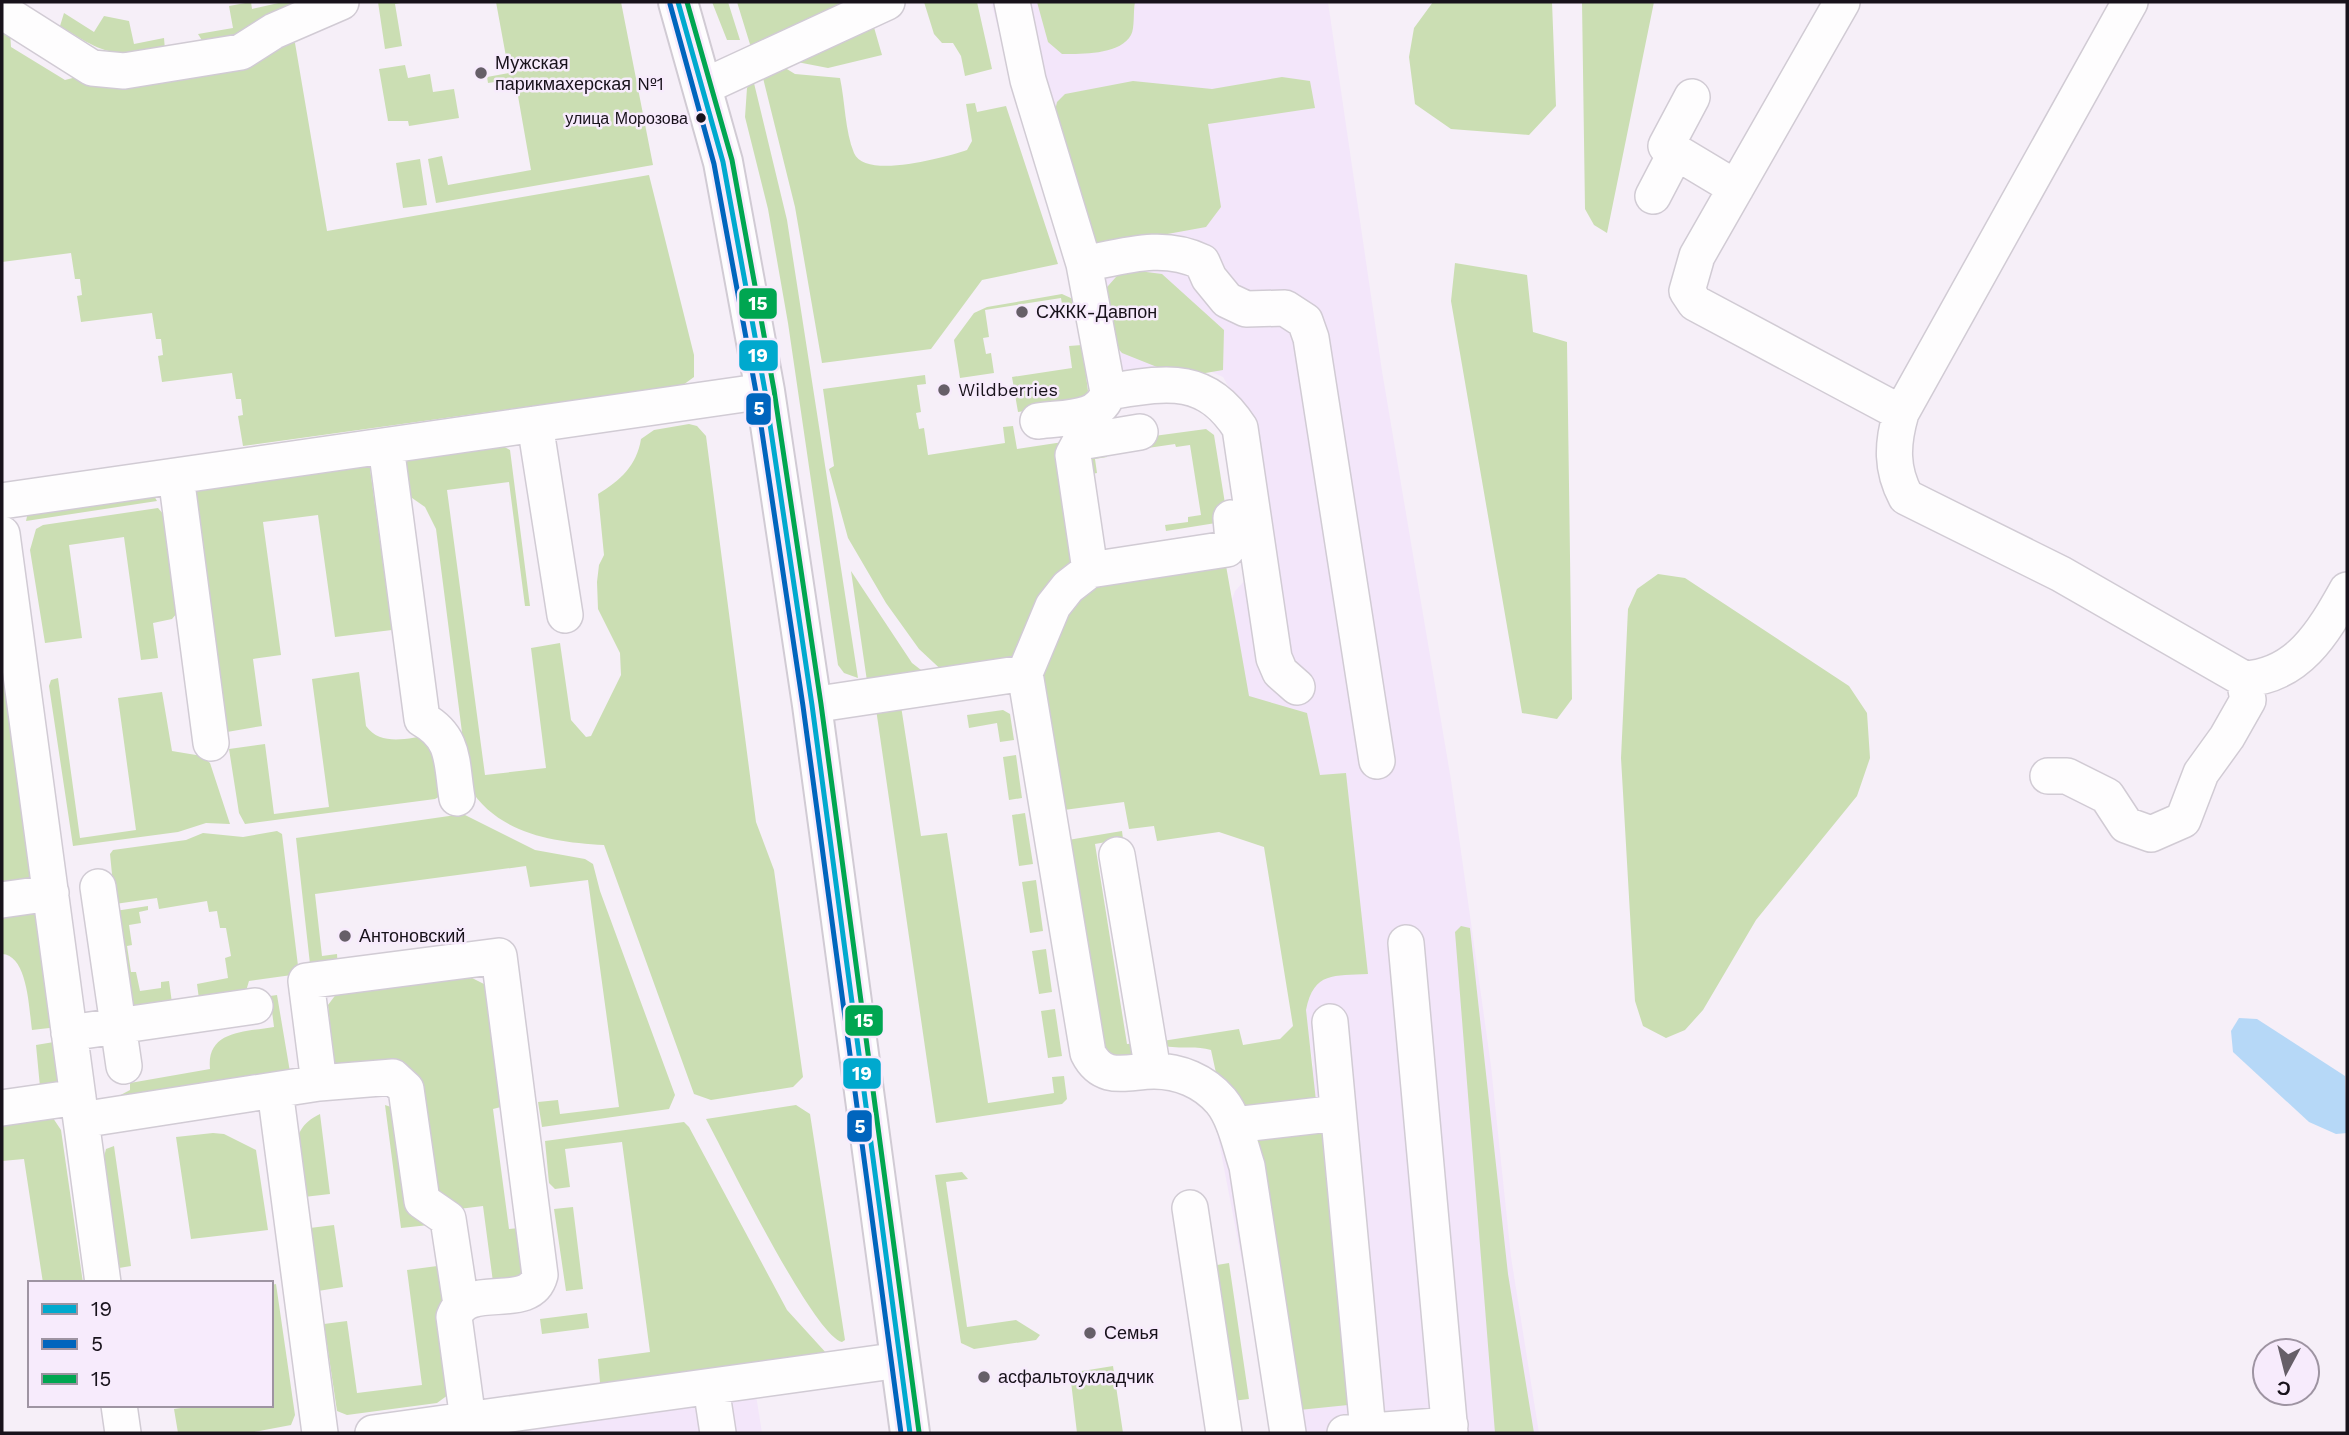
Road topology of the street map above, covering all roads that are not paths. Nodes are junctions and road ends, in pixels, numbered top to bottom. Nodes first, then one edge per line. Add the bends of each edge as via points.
1 (341, 2) edge
2 (678, 2) edge
3 (887, 2) edge
4 (1012, 2) edge
5 (1842, 2) edge
6 (2130, 2) edge
7 (2, 11) edge
8 (703, 87) junction
9 (1692, 97) dead end
10 (1676, 152) junction
11 (1736, 188) junction
12 (1653, 197) dead end
13 (1084, 264) junction
14 (765, 391) junction
15 (1108, 392) junction
16 (1901, 413) junction
17 (1038, 421) dead end
18 (535, 424) junction
19 (1140, 432) dead end
20 (386, 446) junction
21 (176, 476) junction
22 (2, 500) edge
23 (1231, 518) dead end
24 (2, 534) edge
25 (1090, 570) junction
26 (2347, 590) edge
27 (565, 615) dead end
28 (2338, 635) edge
29 (1025, 673) junction
30 (2244, 679) junction
31 (1297, 687) dead end
32 (812, 705) junction
33 (211, 743) dead end
34 (1377, 761) dead end
35 (2048, 776) dead end
36 (457, 799) dead end
37 (1117, 855) dead end
38 (98, 887) dead end
39 (51, 893) junction
40 (2, 900) edge
41 (1406, 943) dead end
42 (255, 1006) dead end
43 (1330, 1023) dead end
44 (118, 1026) junction
45 (69, 1033) junction
46 (124, 1066) dead end
47 (1153, 1071) junction
48 (319, 1083) junction
49 (275, 1090) junction
50 (2, 1108) edge
51 (80, 1108) junction
52 (1338, 1113) junction
53 (1234, 1125) junction
54 (1190, 1208) dead end
55 (103, 1281) edge
56 (461, 1304) junction
57 (900, 1360) junction
58 (711, 1387) junction
59 (119, 1407) edge
60 (468, 1420) junction
61 (432, 1429) edge
62 (1450, 1429) edge
63 (1356, 1432) edge
64 (123, 1433) edge
65 (320, 1433) edge
66 (373, 1433) edge
67 (718, 1433) edge
68 (910, 1433) edge
69 (1224, 1433) edge
70 (1288, 1433) edge

1 - 7 street via 274,31 241,52 124,71 92,68
2 - 8 main road
3 - 8 street
4 - 13 street via 1028,80
5 - 11 street
6 - 16 street
8 - 14 main road via 723,162
9 - 10 street via 1666,146
10 - 11 street
10 - 12 street
11 - 16 street via 1697,256 1687,291 1695,303
13 - 15 street
13 - 34 street via 1153,251 1183,253 1202,262 1227,300 1246,309 1285,309 1305,321
14 - 18 street
14 - 32 main road
15 - 17 street via 1096,413
15 - 31 street via 1181,384 1202,391 1227,409 1240,428 1274,658 1280,672
16 - 30 street via 1893,450 1896,479 1906,497 2061,574
18 - 20 street
18 - 27 street
19 - 25 street via 1080,442 1075,447
20 - 21 street
20 - 36 street via 422,719 443,732 448,743
21 - 22 street
21 - 33 street
23 - 25 street via 1233,540 1227,549
24 - 39 street
25 - 29 street via 1052,606
26 - 28 street
28 - 30 street via 2280,671
29 - 32 street
29 - 47 street via 1088,1053 1094,1065 1108,1074
30 - 35 street via 2248,700 2201,773 2183,820 2151,834 2126,825 2106,796 2067,776
32 - 57 main road
37 - 47 street
38 - 44 street
39 - 40 street
39 - 45 street
41 - 62 street
42 - 44 street
43 - 52 street
44 - 45 street
44 - 46 street
45 - 51 street
47 - 53 street via 1179,1073 1203,1084 1222,1102
48 - 49 street
48 - 56 street via 383,1075 393,1077 405,1089 422,1201 448,1219
48 - 56 street via 306,981 499,956 540,1275 538,1283 525,1293
49 - 51 street
49 - 65 street
50 - 51 street
51 - 55 street
52 - 53 street
52 - 63 street
53 - 70 street via 1247,1166
54 - 69 street
56 - 60 street via 454,1317
57 - 58 street
57 - 68 main road
58 - 60 street
58 - 67 street
59 - 64 street
60 - 61 street
61 - 66 street
62 - 63 street

